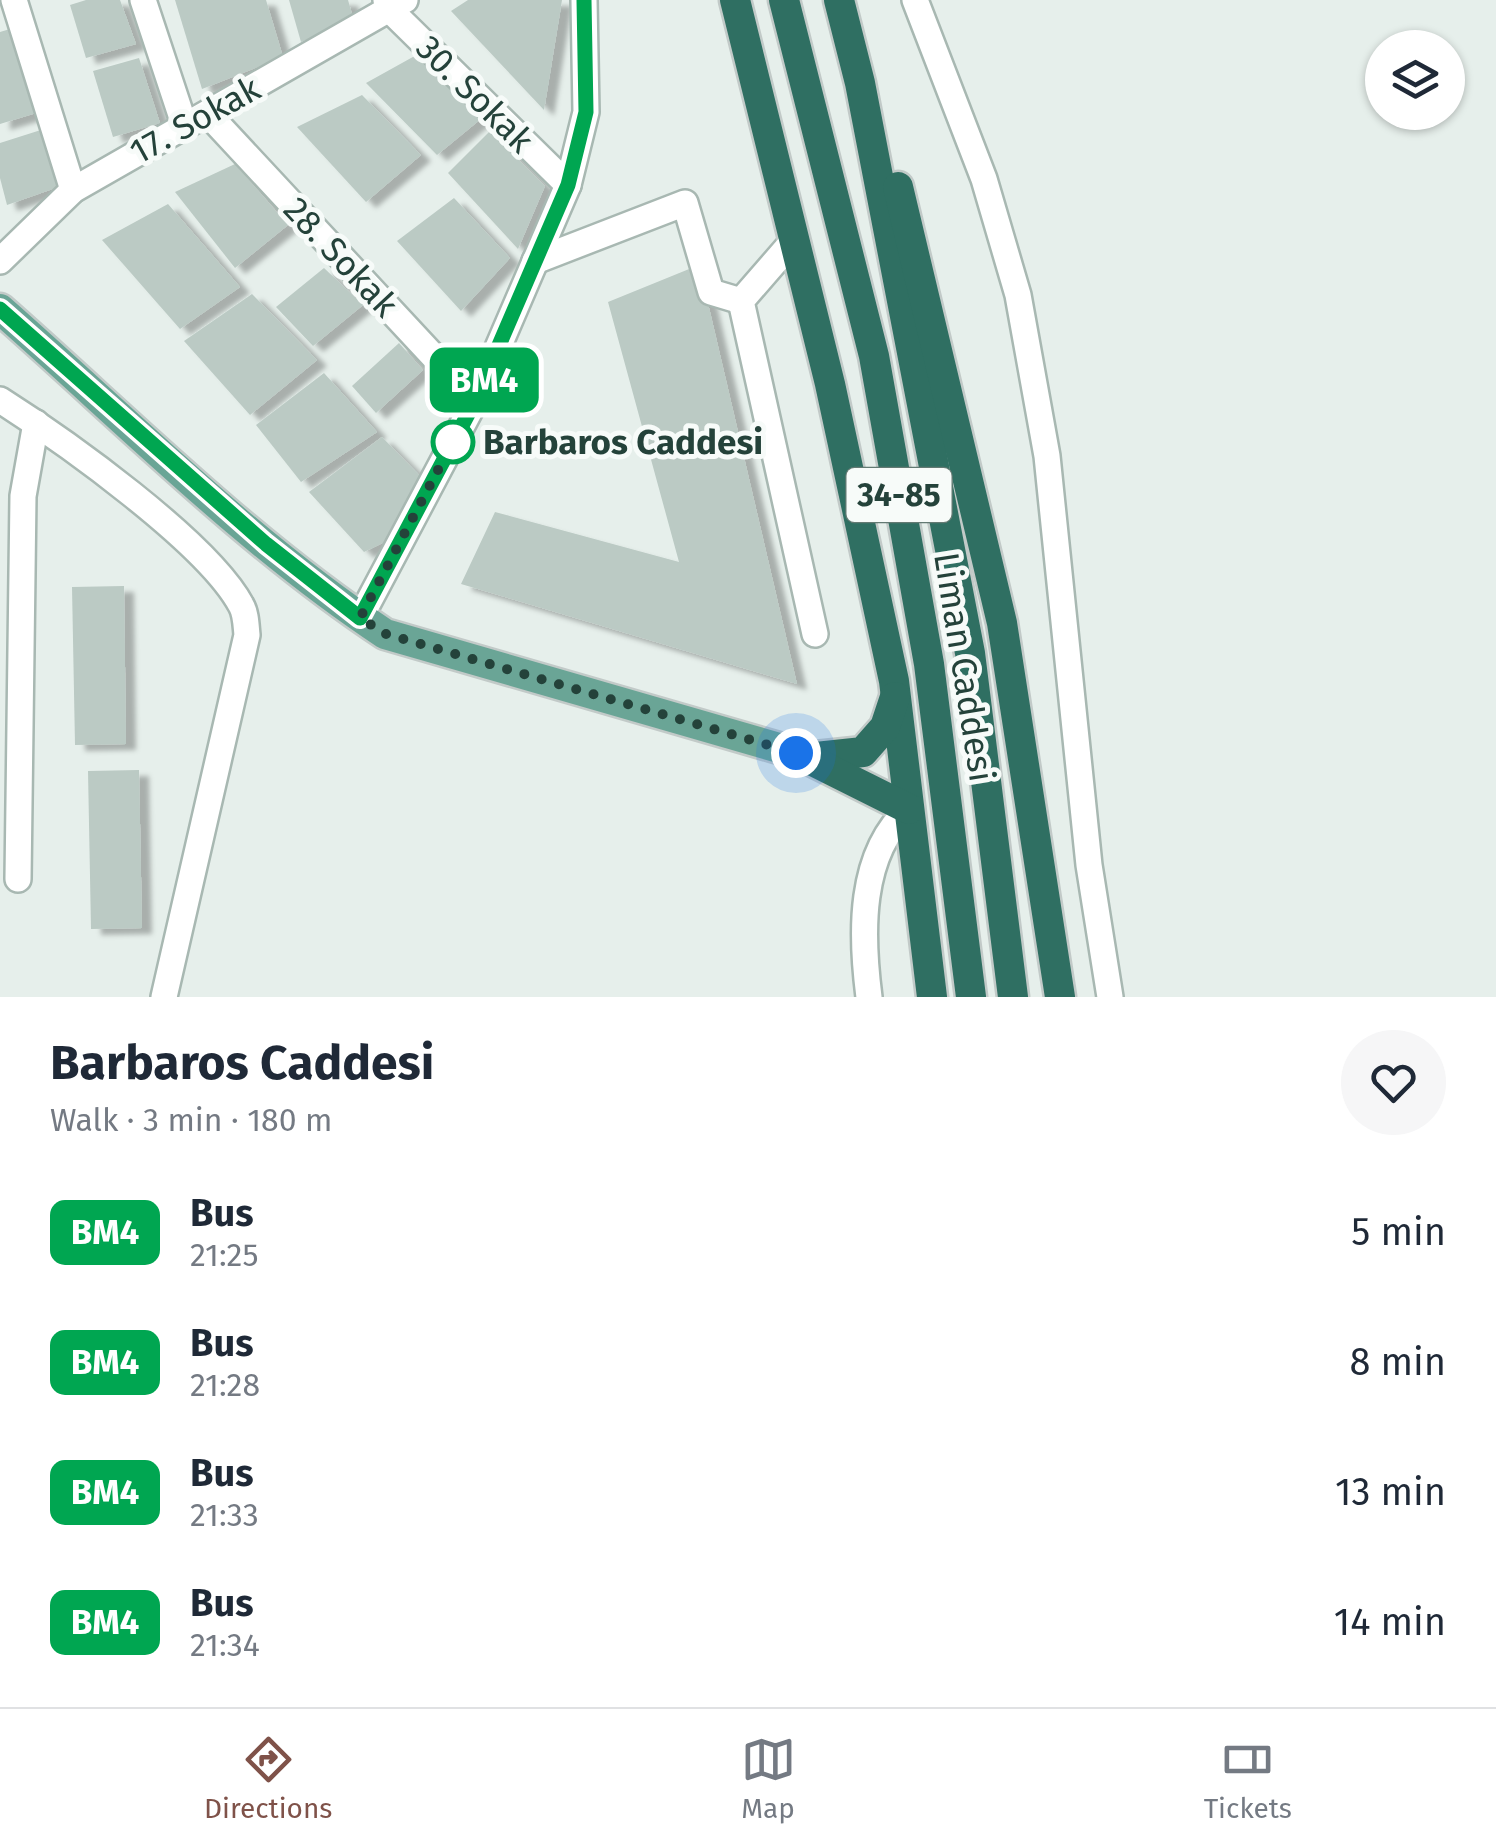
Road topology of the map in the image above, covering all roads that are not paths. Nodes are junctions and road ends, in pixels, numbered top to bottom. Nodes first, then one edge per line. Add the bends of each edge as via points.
1 (14, 0) edge
2 (142, 0) edge
3 (584, 0) edge
4 (735, 0) edge
5 (784, 0) edge
6 (838, 0) edge
7 (915, 0) edge
8 (393, 3) edge
9 (860, 83) junction
10 (196, 119) junction
11 (568, 185) junction
12 (73, 190) junction
13 (794, 240) junction
14 (0, 261) edge
15 (535, 262) junction
16 (740, 301) junction
17 (0, 309) edge
18 (0, 400) edge
19 (475, 401) junction
20 (36, 422) junction
21 (360, 618) junction
22 (815, 634) dead end
23 (896, 694) junction
24 (796, 753) junction
25 (909, 809) junction
26 (18, 879) dead end
27 (164, 997) edge
28 (868, 997) edge
29 (932, 997) edge
30 (971, 997) edge
31 (1013, 997) edge
32 (1060, 997) edge
33 (1110, 997) edge

1 - 12 street
2 - 10 street, 28. Sokak
3 - 11 street via 586,112
4 - 13 highway
5 - 30 highway, Liman Caddesi / 34-85 via 874,356 929,664
6 - 9 highway, Liman Caddesi / 34-85
7 - 33 street via 984,179 1018,295 1047,456
8 - 10 street, 17. Sokak
8 - 11 street, 30. Sokak
9 - 31 highway, Liman Caddesi / 34-85 via 970,653
9 - 32 highway via 902,198 1002,623
10 - 12 street, 17. Sokak
10 - 19 street, 28. Sokak
11 - 15 street
12 - 14 street, 17. Sokak
13 - 16 street
13 - 23 highway
15 - 16 street via 685,203 711,292
15 - 19 street
16 - 22 street
17 - 21 main road via 266,544
18 - 20 street
19 - 21 street
20 - 26 street via 23,496
20 - 27 street via 198,550 243,607 248,635
21 - 24 main road via 386,634
23 - 24 highway via 885,727 863,752 816,758
23 - 25 highway
24 - 25 highway
25 - 28 street via 882,844 866,896
25 - 29 highway

